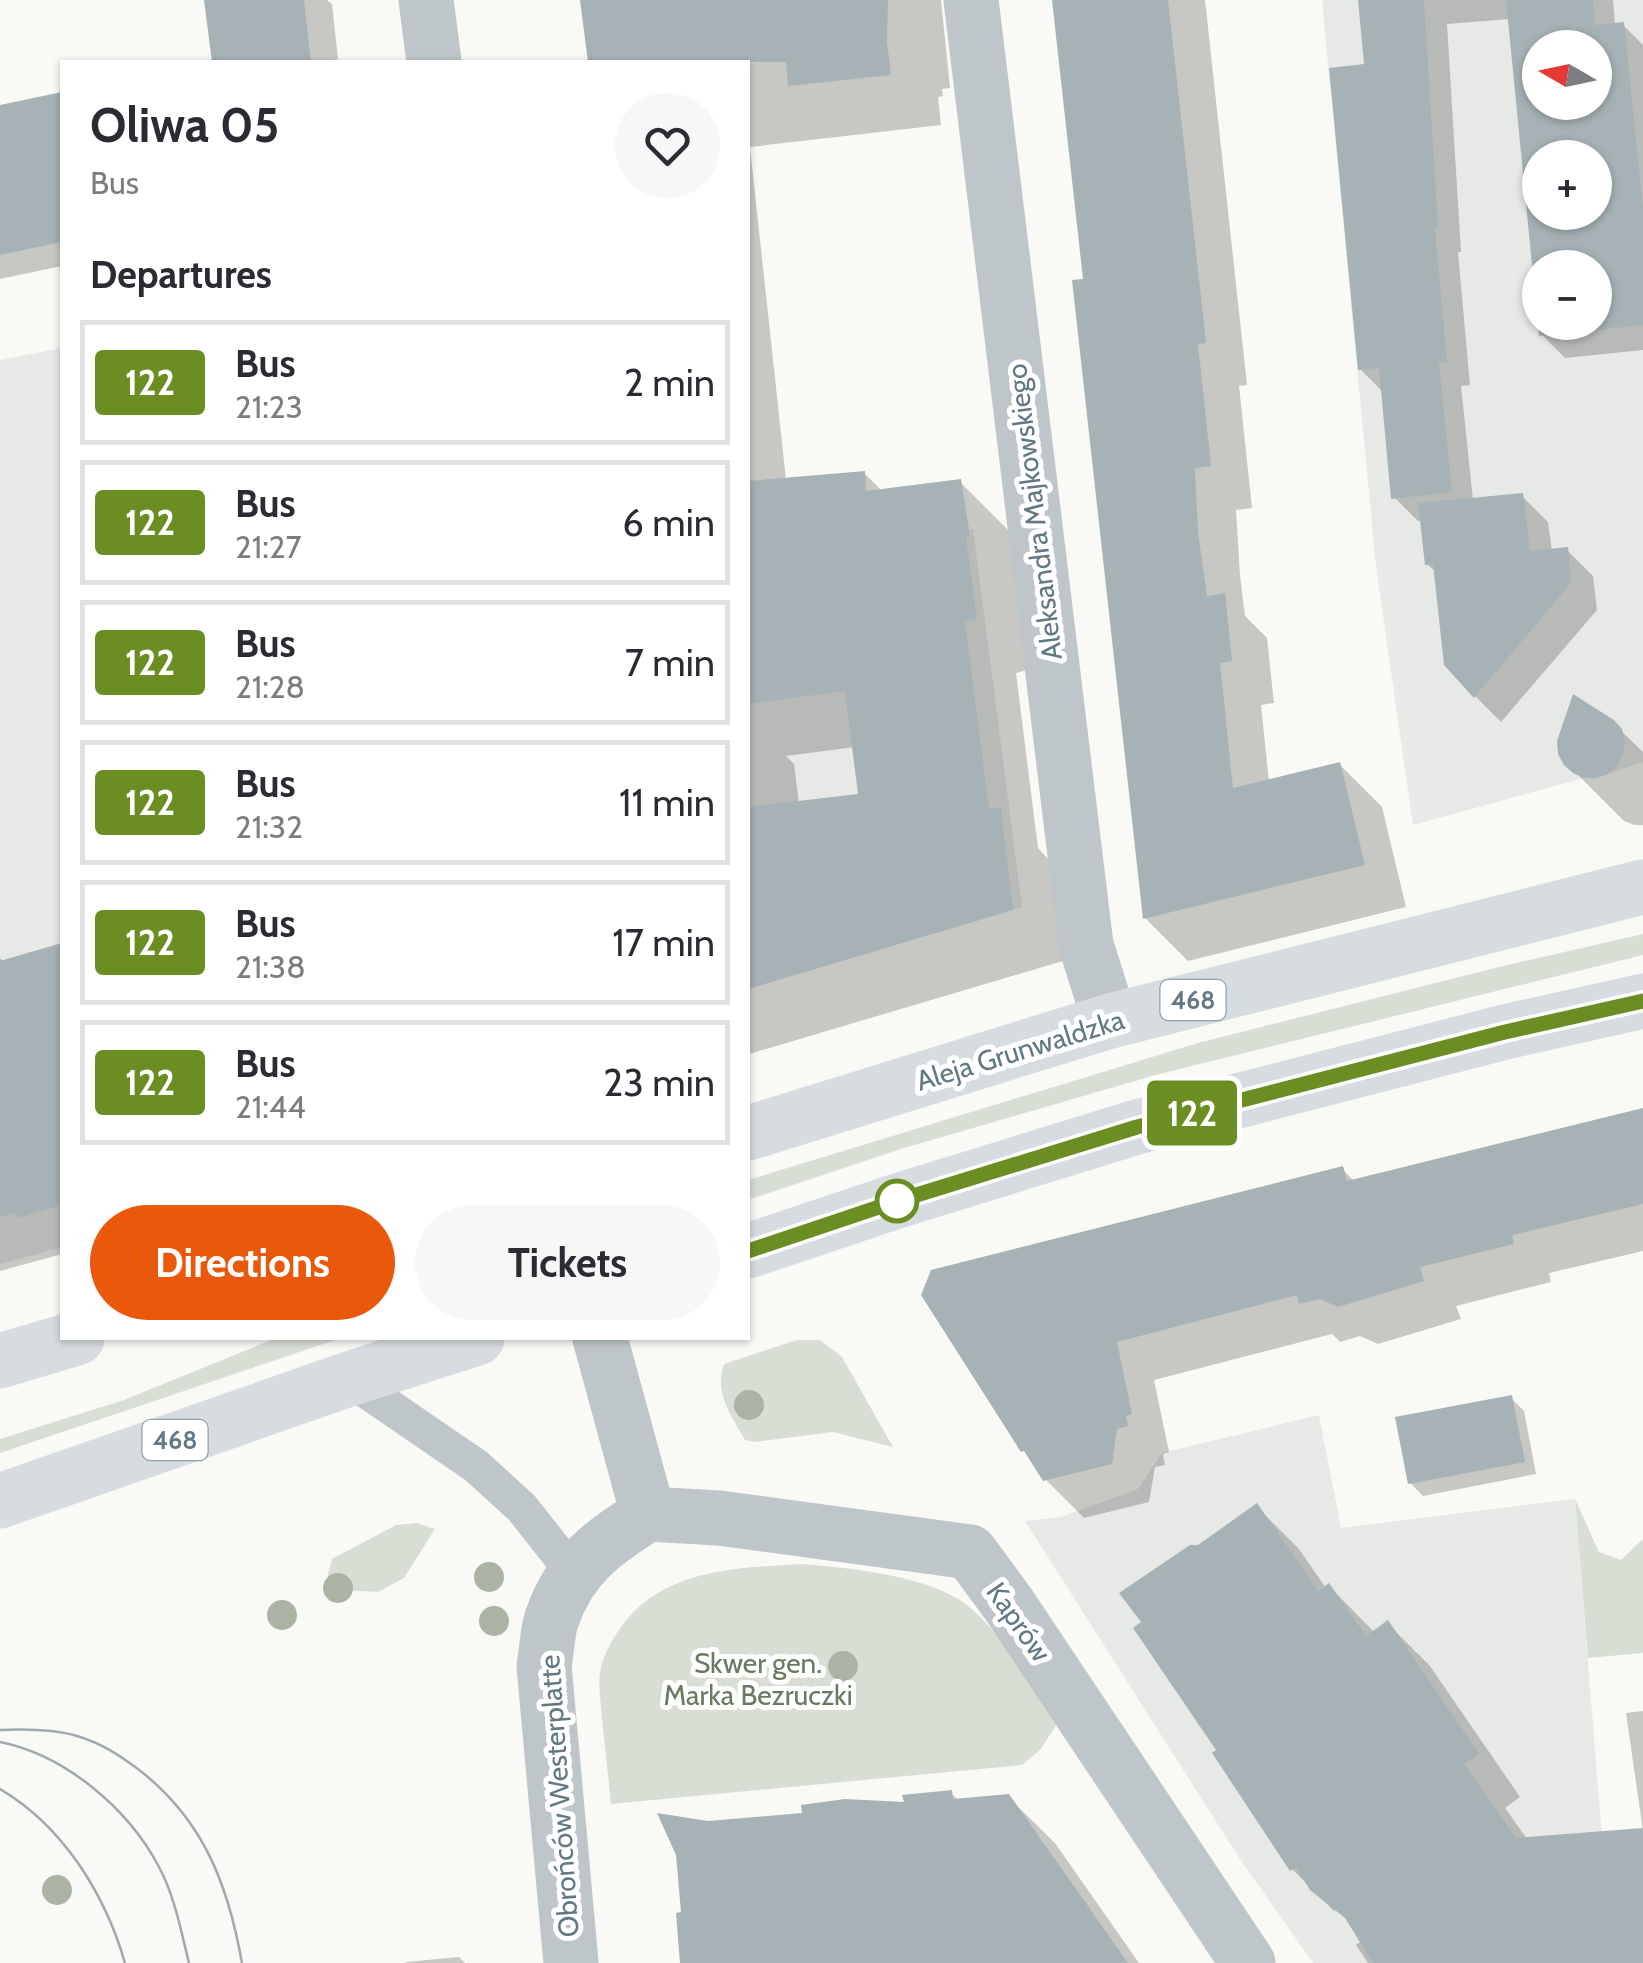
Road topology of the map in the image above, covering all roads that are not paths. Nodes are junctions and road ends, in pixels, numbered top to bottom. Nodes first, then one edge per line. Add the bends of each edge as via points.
1 (426, 0) edge
2 (972, 0) edge
3 (434, 60) edge
4 (1643, 886) edge
5 (1643, 1001) edge
6 (1110, 1021) junction
7 (750, 1131) edge
8 (750, 1250) edge
9 (70, 1340) edge
10 (472, 1340) edge
11 (601, 1340) edge
12 (0, 1361) edge
13 (349, 1379) junction
14 (0, 1501) edge
15 (648, 1514) junction
16 (574, 1574) junction
17 (571, 1963) edge
18 (1248, 1963) edge

1 - 3 street
2 - 6 street, Aleksandra Majkowskiego via 1086,945
4 - 6 main road, Aleja Grunwaldzka / 468
5 - 8 main road via 1137,1127
6 - 7 main road, Aleja Grunwaldzka / 468
9 - 12 main road
10 - 13 main road, 468
11 - 15 street
13 - 14 main road, 468
13 - 16 lane via 476,1466 522,1508
15 - 16 street, Obrońców Westerplatte via 602,1544
15 - 18 street, Kaprów via 970,1552
16 - 17 street, Obrońców Westerplatte via 551,1620 544,1666

